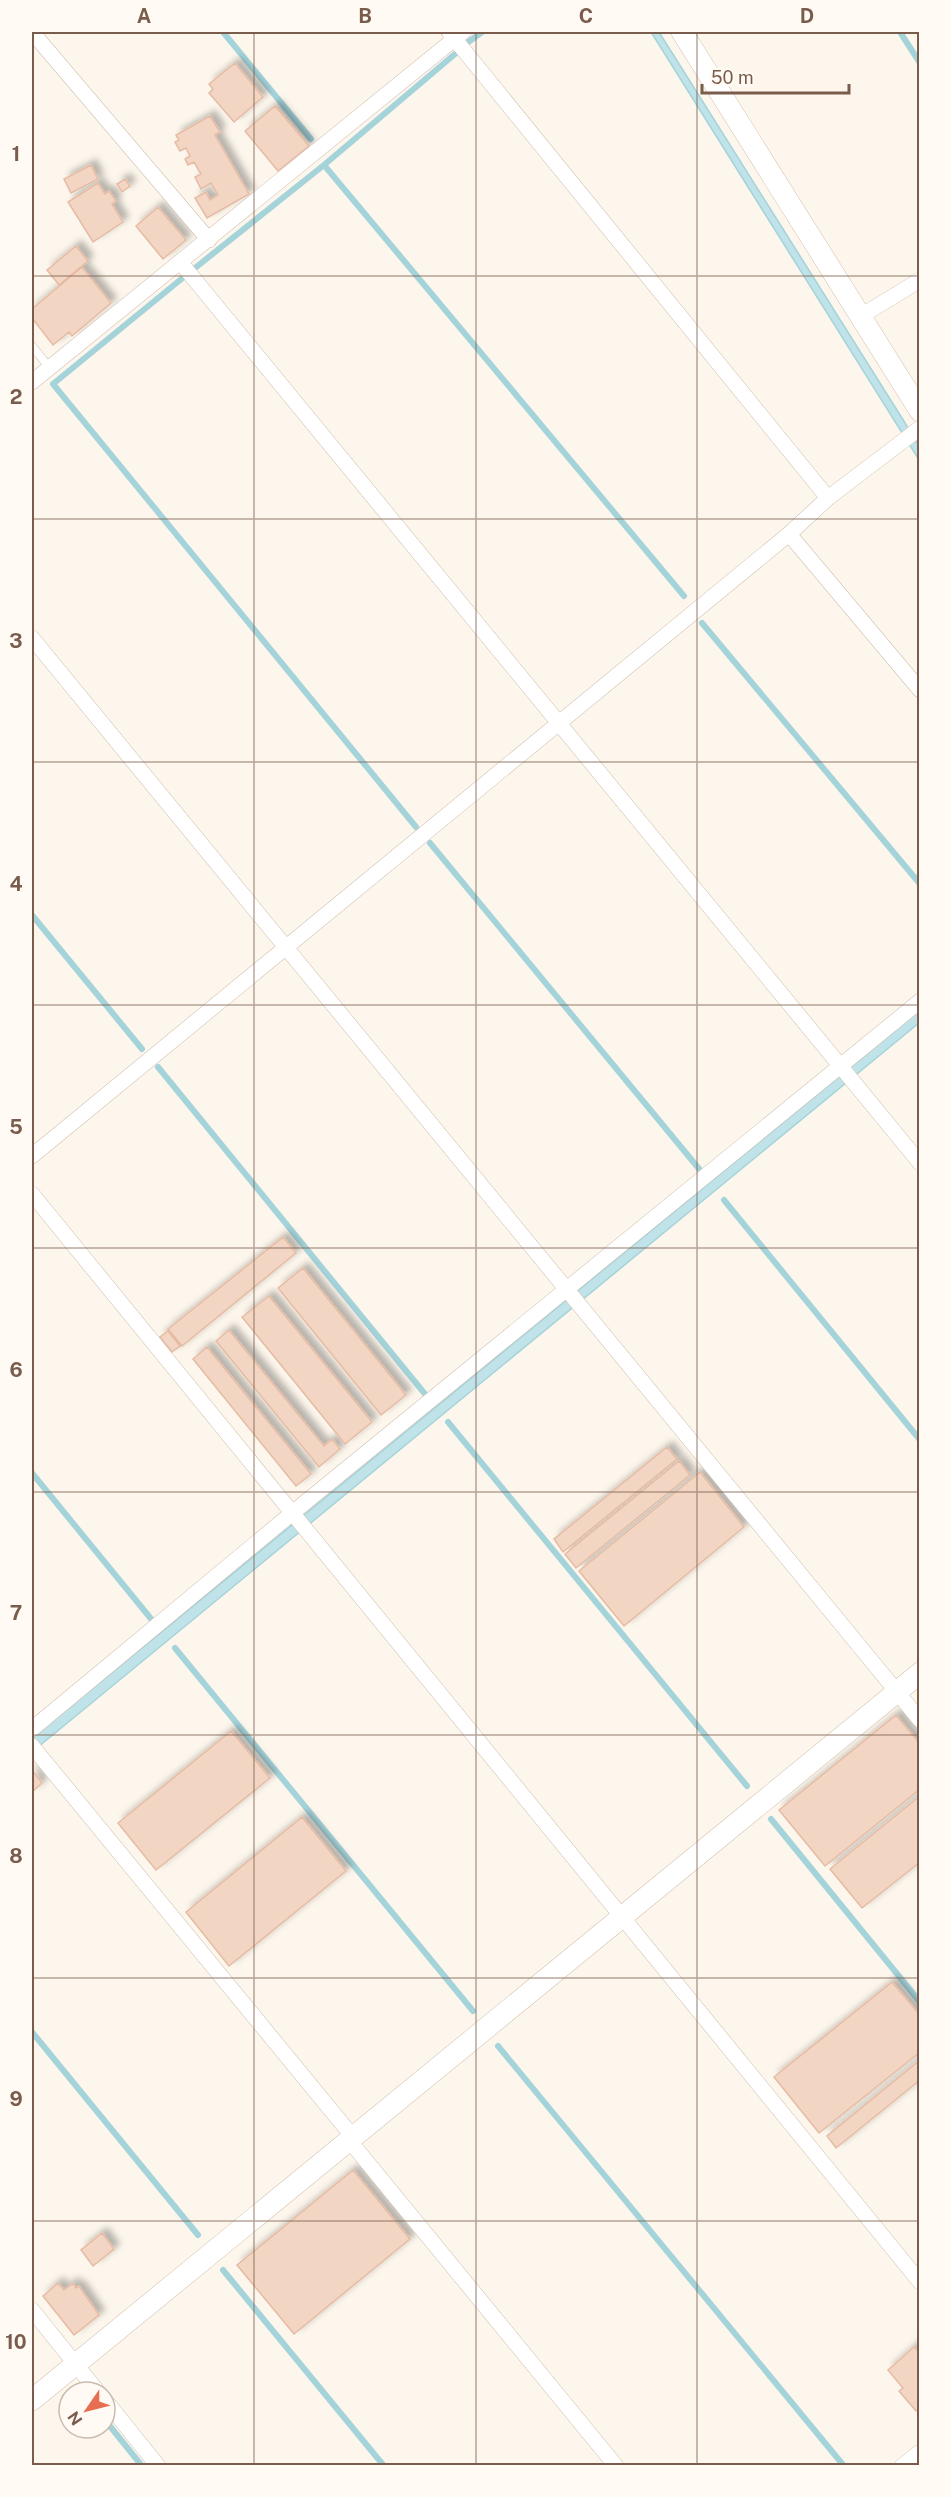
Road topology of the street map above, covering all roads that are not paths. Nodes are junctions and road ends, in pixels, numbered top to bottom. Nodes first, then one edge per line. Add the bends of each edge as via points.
1 (32, 32) edge
2 (682, 32) edge
3 (456, 34) edge
4 (209, 240) junction
5 (181, 263) junction
6 (920, 280) edge
7 (861, 316) junction
8 (32, 346) edge
9 (49, 367) junction
10 (32, 382) edge
11 (918, 423) edge
12 (828, 498) junction
13 (789, 534) junction
14 (32, 638) edge
15 (920, 690) edge
16 (558, 724) junction
17 (284, 946) junction
18 (920, 1001) edge
19 (845, 1072) junction
20 (32, 1156) edge
21 (920, 1163) edge
22 (32, 1194) edge
23 (569, 1291) junction
24 (297, 1521) junction
25 (920, 1673) edge
26 (896, 1692) junction
27 (920, 1720) edge
28 (32, 1729) edge
29 (34, 1750) edge
30 (621, 1917) junction
31 (351, 2138) junction
32 (920, 2282) edge
33 (32, 2310) edge
34 (76, 2364) junction
35 (89, 2380) edge
36 (32, 2400) edge
37 (117, 2415) edge
38 (920, 2452) edge
39 (158, 2466) edge
40 (616, 2466) edge
41 (902, 2466) edge

1 - 4 street
2 - 7 street
3 - 4 street
3 - 12 street
4 - 5 street
5 - 9 street
5 - 16 street
6 - 7 street
7 - 11 street
8 - 9 lane
9 - 10 street
11 - 12 street via 901,442
12 - 13 street
13 - 15 street
13 - 16 street
14 - 17 street
16 - 17 street
16 - 19 street
17 - 20 street
17 - 23 street
18 - 19 street
19 - 21 street
19 - 23 street
22 - 24 street
23 - 24 street
23 - 26 street
24 - 28 street
24 - 30 street
25 - 26 street
26 - 27 street
26 - 30 street
29 - 31 street
30 - 31 street
30 - 32 street
31 - 34 street
31 - 40 street
33 - 34 street
34 - 35 street
34 - 36 street
37 - 39 street
38 - 41 street

